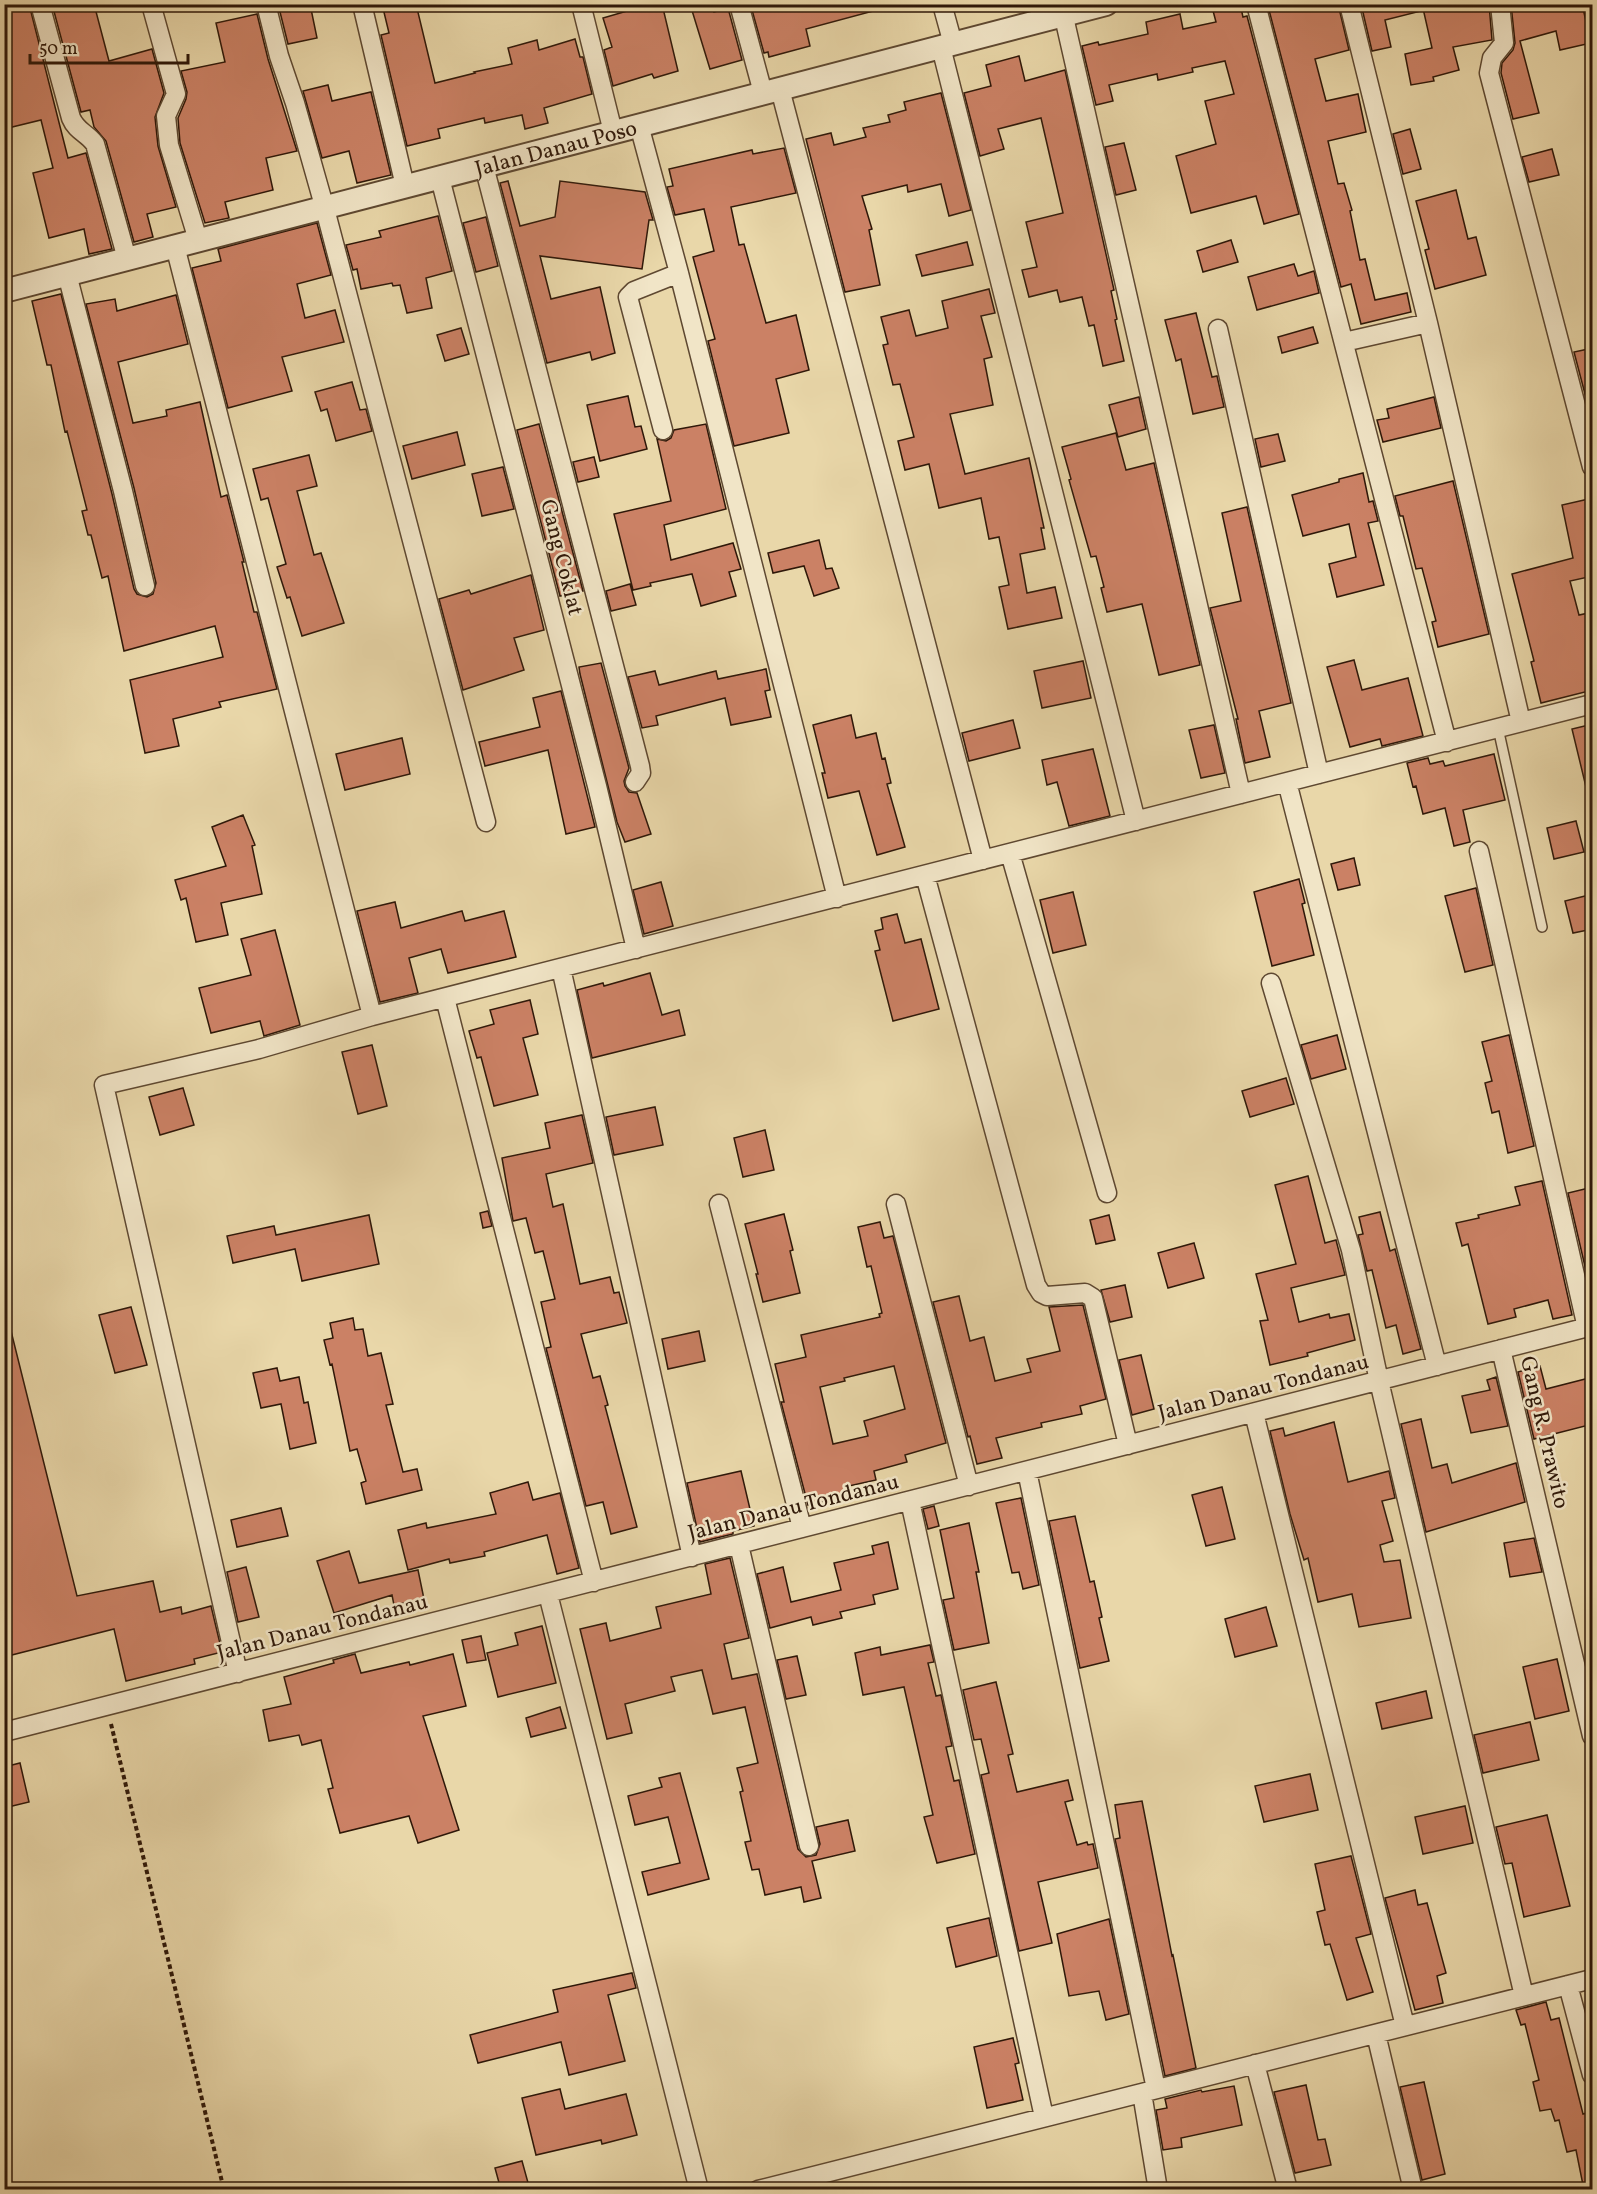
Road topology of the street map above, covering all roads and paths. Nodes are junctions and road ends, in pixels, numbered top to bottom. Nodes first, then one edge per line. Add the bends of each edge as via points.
1 (40, 4) edge
2 (151, 4) edge
3 (266, 4) edge
4 (362, 4) edge
5 (580, 4) edge
6 (739, 4) edge
7 (942, 4) edge
8 (1106, 4) edge
9 (1256, 4) edge
10 (1349, 4) edge
11 (1500, 4) edge
12 (1062, 10) edge
13 (947, 45) junction
14 (772, 91) junction
15 (639, 125) junction
16 (613, 132) junction
17 (484, 166) junction
18 (440, 177) junction
19 (405, 186) junction
20 (325, 208) junction
21 (198, 240) junction
22 (175, 246) junction
23 (128, 259) junction
24 (679, 273) junction
25 (68, 274) junction
26 (4, 291) edge
27 (1428, 323) junction
28 (1218, 329) dead end
29 (1344, 342) junction
30 (663, 430) dead end
31 (1593, 467) edge
32 (145, 586) dead end
33 (1593, 704) edge
34 (1521, 722) junction
35 (1498, 728) junction
36 (1447, 742) junction
37 (1318, 774) junction
38 (635, 782) dead end
39 (1287, 782) junction
40 (1240, 794) junction
41 (1136, 821) junction
42 (486, 822) dead end
43 (1479, 851) dead end
44 (1010, 853) junction
45 (983, 860) junction
46 (925, 875) junction
47 (837, 898) junction
48 (1542, 927) dead end
49 (636, 949) junction
50 (561, 968) junction
51 (1271, 983) dead end
52 (445, 998) junction
53 (372, 1016) junction
54 (1107, 1193) dead end
55 (719, 1204) dead end
56 (897, 1204) dead end
57 (1590, 1327) edge
58 (1501, 1349) junction
59 (1437, 1366) junction
60 (1379, 1381) junction
61 (1254, 1413) junction
62 (1128, 1445) junction
63 (1027, 1471) junction
64 (969, 1486) junction
65 (910, 1501) junction
66 (802, 1528) junction
67 (739, 1545) junction
68 (692, 1557) junction
69 (594, 1582) junction
70 (548, 1594) junction
71 (238, 1673) junction
72 (107, 1706) junction
73 (4, 1732) edge
74 (1593, 1737) edge
75 (809, 1846) dead end
76 (1593, 1979) edge
77 (1568, 1985) junction
78 (1524, 1996) junction
79 (1405, 2026) junction
80 (1376, 2034) junction
81 (1254, 2064) junction
82 (1593, 2075) edge
83 (1149, 2091) junction
84 (1044, 2117) junction
85 (224, 2190) edge
86 (699, 2190) edge
87 (758, 2190) edge
88 (1158, 2190) edge
89 (1288, 2190) edge
90 (1413, 2190) edge

1 - 23 street via 71,118 75,128 95,144
2 - 21 street via 176,94 166,116 169,145
3 - 20 street
4 - 19 street
5 - 16 street
6 - 14 street
7 - 13 street
8 - 12 street, Jalan Danau Poso
9 - 29 street
10 - 27 street
11 - 31 street via 1504,43 1492,58 1489,73
12 - 13 street, Jalan Danau Poso
12 - 40 street
13 - 14 street, Jalan Danau Poso
13 - 41 street
14 - 15 street, Jalan Danau Poso
14 - 45 street
15 - 16 street, Jalan Danau Poso
15 - 24 street
16 - 17 street, Jalan Danau Poso
17 - 18 street, Jalan Danau Poso
17 - 38 street via 640,766 641,773
18 - 19 street, Jalan Danau Poso
18 - 49 street, Gang Coklat
19 - 20 street, Jalan Danau Poso
20 - 21 street, Jalan Danau Poso
20 - 42 street
21 - 22 street, Jalan Danau Poso
22 - 23 street, Jalan Danau Poso
22 - 53 street
23 - 25 street, Jalan Danau Poso
24 - 30 street via 628,297
24 - 47 street
25 - 26 street, Jalan Danau Poso
25 - 32 street
27 - 29 street
27 - 34 street
28 - 37 street
29 - 36 street
33 - 34 street
34 - 35 street
35 - 36 street
35 - 48 lane
36 - 37 street
37 - 39 street
39 - 40 street
39 - 59 street
40 - 41 street
41 - 44 street
43 - 57 street
44 - 45 street
44 - 54 street
45 - 46 street
46 - 47 street
46 - 62 street via 1036,1285 1047,1296 1085,1293 1093,1298
47 - 49 street
49 - 50 street
50 - 52 street
50 - 68 street
51 - 60 street via 1351,1250
52 - 53 street
52 - 69 street
53 - 71 street via 259,1049 104,1085
55 - 66 street
56 - 64 street
57 - 58 street, Jalan Danau Tondanau
58 - 59 street, Jalan Danau Tondanau
58 - 74 street, Gang R. Prawito
59 - 60 street, Jalan Danau Tondanau
60 - 61 street, Jalan Danau Tondanau
60 - 78 street
61 - 62 street, Jalan Danau Tondanau
61 - 79 street
62 - 63 street, Jalan Danau Tondanau
63 - 64 street, Jalan Danau Tondanau
63 - 83 street
64 - 65 street, Jalan Danau Tondanau
65 - 66 street, Jalan Danau Tondanau
65 - 84 street
66 - 67 street, Jalan Danau Tondanau
67 - 68 street, Jalan Danau Tondanau
67 - 75 street
68 - 69 street, Jalan Danau Tondanau
69 - 70 street, Jalan Danau Tondanau
70 - 71 street, Jalan Danau Tondanau
70 - 86 street
71 - 72 street, Jalan Danau Tondanau
72 - 73 street, Jalan Danau Tondanau
72 - 85 path
76 - 77 street
77 - 78 street
77 - 82 street
78 - 79 street
79 - 80 street
80 - 81 street
80 - 90 street
81 - 83 street
81 - 89 street
83 - 84 street
83 - 88 street
84 - 87 street

